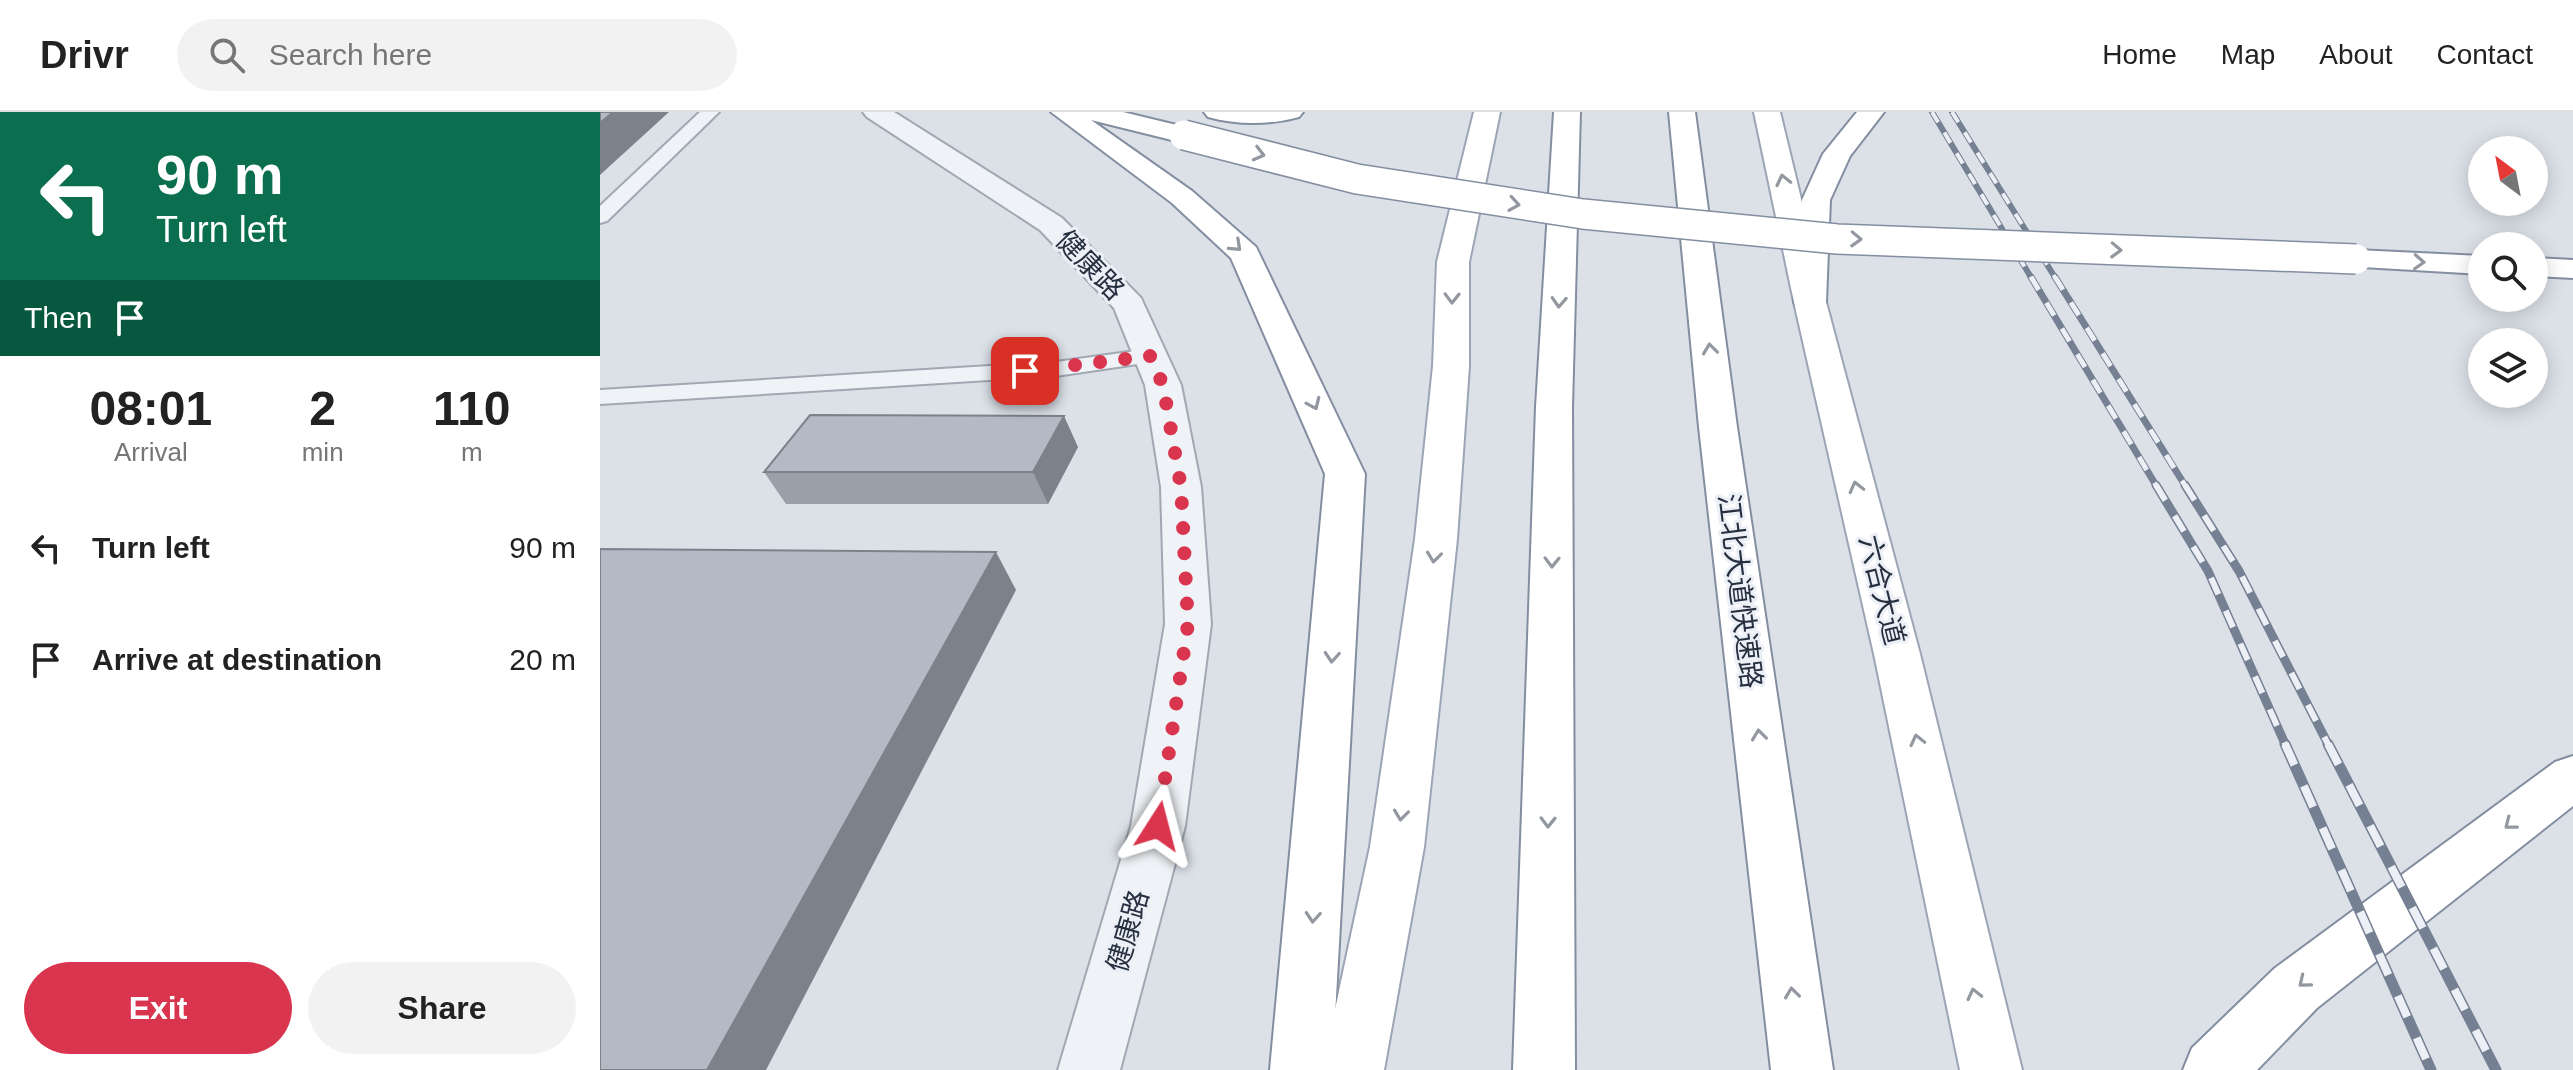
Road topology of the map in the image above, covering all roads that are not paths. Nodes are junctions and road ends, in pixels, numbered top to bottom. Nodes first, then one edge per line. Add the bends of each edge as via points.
1 (710, 112) edge
2 (876, 112) edge
3 (1064, 112) edge
4 (1092, 112) edge
5 (1217, 112) edge
6 (1290, 112) edge
7 (1487, 112) edge
8 (1567, 112) edge
9 (1682, 112) edge
10 (1767, 112) edge
11 (1871, 112) edge
12 (600, 217) edge
13 (2468, 264) edge
14 (2548, 268) edge
15 (2573, 269) edge
16 (1810, 302) junction
17 (1150, 356) junction
18 (600, 397) edge
19 (2573, 777) edge
20 (1089, 1070) edge
21 (1301, 1070) edge
22 (1353, 1070) edge
23 (1544, 1070) edge
24 (1802, 1070) edge
25 (1991, 1070) edge
26 (2214, 1070) edge

1 - 12 lane
2 - 17 street, 健康路 via 1051,224 1129,305
3 -> 21 main road via 1182,197 1245,254 1345,474
4 -> 13 main road, bridge via 1357,179 1583,214 1837,239
5 - 6 main road
7 -> 22 main road via 1453,262 1451,366 1434,554 1397,847
8 -> 23 main road via 1554,407
24 -> 9 main road, 江北大道快速路
16 -> 10 main road, 六合大道
11 - 16 main road via 1837,154 1816,200
14 - 15 main road
25 -> 16 main road, 六合大道
17 - 18 lane via 1056,369
17 - 20 street, 健康路 via 1163,385 1181,487 1188,624 1158,826
19 -> 26 main road via 2296,988

